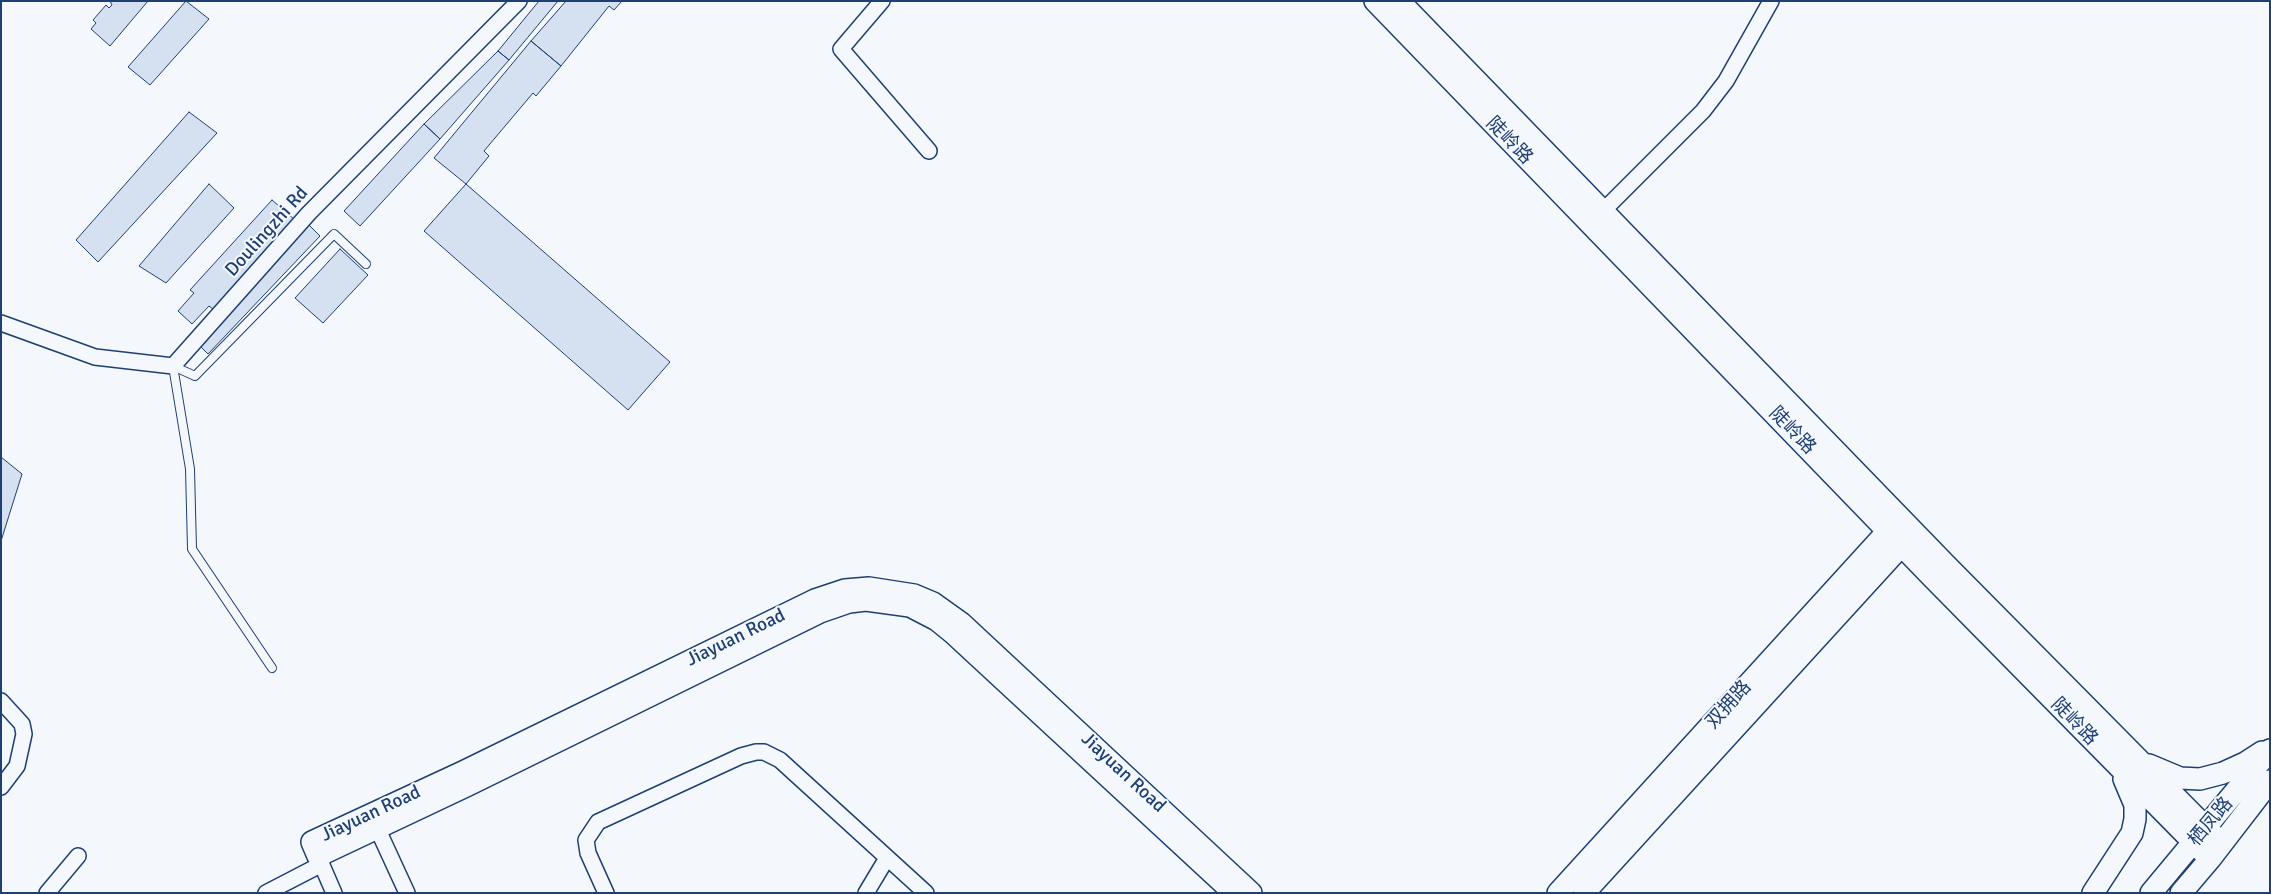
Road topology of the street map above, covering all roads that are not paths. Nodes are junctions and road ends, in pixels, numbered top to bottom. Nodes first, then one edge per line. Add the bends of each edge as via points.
1 (519, 1) edge
2 (882, 1) edge
3 (1375, 1) edge
4 (1399, 1) edge
5 (1771, 1) edge
6 (929, 151) dead end
7 (1603, 211) junction
8 (366, 264) dead end
9 (1, 323) edge
10 (173, 366) junction
11 (1902, 531) junction
12 (272, 668) dead end
13 (1, 702) edge
14 (2270, 745) edge
15 (2270, 750) edge
16 (2122, 757) junction
17 (2270, 781) edge
18 (1, 787) edge
19 (374, 822) junction
20 (2200, 836) junction
21 (2216, 851) junction
22 (78, 856) dead end
23 (887, 858) junction
24 (320, 860) junction
25 (47, 893) edge
26 (266, 893) edge
27 (334, 893) edge
28 (407, 893) edge
29 (606, 893) edge
30 (866, 893) edge
31 (926, 893) edge
32 (1234, 893) edge
33 (1251, 893) edge
34 (1558, 893) edge
35 (1584, 893) edge
36 (2093, 893) edge
37 (2151, 893) edge
38 (2181, 893) edge

1 - 10 street, Doulingzhi Rd via 309,213
2 - 6 street via 841,49
3 - 11 main road, 陡岭路
4 - 7 main road, 陡岭路
5 - 7 street via 1726,82 1703,111
7 - 11 main road, 陡岭路
8 - 10 lane via 334,234 195,376
9 - 10 street via 95,357
10 - 12 lane via 190,469 192,549
11 - 16 main road, 陡岭路
11 - 34 main road, 双拥路
11 - 35 main road, 双拥路
13 - 18 street via 22,724 24,734 17,766
14 - 16 main road via 2244,763 2200,779 2180,778
15 - 20 main road, 栖凤路
16 - 20 main road, 陡岭路
16 - 36 main road via 2135,805 2135,819 2132,833
17 - 21 main road, 栖凤路
19 - 24 main road, Jiayuan Road via 312,842
19 - 28 street
19 - 32 main road, Jiayuan Road via 820,612 849,602 874,601 910,606 937,620
19 - 33 main road, Jiayuan Road via 815,600 845,590 869,588 914,595 933,603 961,623
20 - 21 main road, 陡岭路
20 - 37 main road, 栖凤路
21 - 38 main road, 栖凤路
22 - 25 street
23 - 29 street via 780,760 764,752 756,752 598,822 586,840 588,853
23 - 30 street
23 - 31 street
24 - 26 street
24 - 27 street

